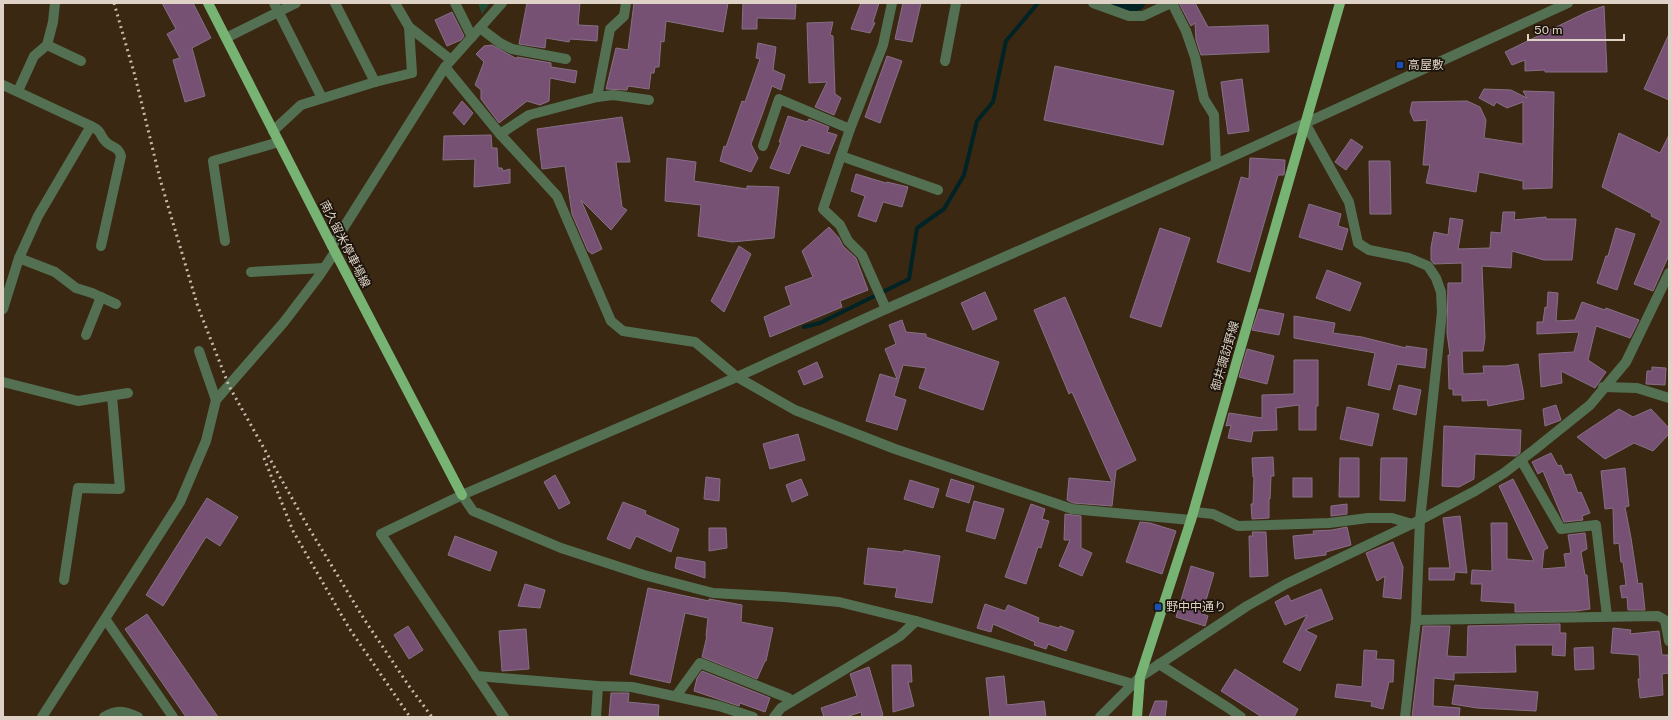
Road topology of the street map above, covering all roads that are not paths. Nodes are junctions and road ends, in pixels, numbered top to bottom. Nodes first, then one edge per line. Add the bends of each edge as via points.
1 (55, 3) edge
2 (208, 3) edge
3 (296, 3) edge
4 (335, 3) edge
5 (395, 3) edge
6 (455, 3) edge
7 (502, 3) edge
8 (626, 3) edge
9 (892, 3) edge
10 (956, 3) edge
11 (1092, 3) edge
12 (1171, 3) edge
13 (1340, 3) edge
14 (1568, 3) edge
15 (276, 7) edge
16 (409, 27) junction
17 (480, 28) junction
18 (472, 36) junction
19 (226, 38) junction
20 (46, 45) junction
21 (566, 60) dead end
22 (81, 61) dead end
23 (945, 61) dead end
24 (448, 64) junction
25 (375, 82) junction
26 (3, 85) edge
27 (18, 91) junction
28 (597, 96) junction
29 (322, 98) junction
30 (649, 100) dead end
31 (1305, 123) junction
32 (91, 126) junction
33 (850, 129) junction
34 (273, 131) junction
35 (500, 134) junction
36 (279, 142) junction
37 (763, 146) dead end
38 (841, 156) junction
39 (1216, 164) junction
40 (938, 190) dead end
41 (225, 241) dead end
42 (101, 246) dead end
43 (333, 249) junction
44 (19, 258) junction
45 (324, 268) junction
46 (251, 272) dead end
47 (1669, 274) edge
48 (101, 297) junction
49 (116, 304) dead end
50 (3, 309) edge
51 (886, 309) junction
52 (86, 335) dead end
53 (199, 352) dead end
54 (737, 377) junction
55 (3, 382) edge
56 (1603, 388) junction
57 (128, 393) dead end
58 (112, 396) junction
59 (1669, 398) edge
60 (216, 400) junction
61 (1521, 460) junction
62 (462, 495) junction
63 (1192, 516) junction
64 (1416, 522) junction
65 (64, 580) dead end
66 (1607, 616) junction
67 (106, 620) junction
68 (1416, 620) junction
69 (916, 621) junction
70 (1669, 641) edge
71 (1159, 664) junction
72 (476, 676) junction
73 (1136, 681) junction
74 (598, 686) junction
75 (676, 696) junction
76 (792, 702) junction
77 (171, 716) edge
78 (42, 717) edge
79 (104, 717) edge
80 (138, 717) edge
81 (504, 717) edge
82 (596, 717) edge
83 (753, 717) edge
84 (774, 717) edge
85 (1100, 717) edge
86 (1137, 717) edge
87 (1241, 717) edge
88 (1405, 717) edge

1 - 20 street via 53,22
2 - 19 main road, 南久留米停車場線
3 - 15 street
4 - 25 street
5 - 16 street
6 - 18 street
7 - 17 street
8 - 28 street via 624,16 610,29
9 - 33 street via 883,45
10 - 23 street
11 - 12 street via 1129,16 1143,16
12 - 39 street via 1186,31 1195,57 1204,99 1214,115
13 - 31 main road, 御井諏訪野線
14 - 31 street
15 - 19 street
15 - 29 street
16 - 24 street
16 - 25 street via 412,73
17 - 18 street
17 - 21 street via 512,49
18 - 24 street
19 - 34 main road, 南久留米停車場線
20 - 22 street
20 - 27 street via 34,56
24 - 35 street
24 - 43 street
25 - 29 street
26 - 27 street
27 - 32 street
28 - 30 street via 613,95
28 - 35 street via 528,116
29 - 34 street via 301,105
31 - 39 street
31 - 63 main road, 御井諏訪野線
31 - 64 street via 1349,202 1358,243 1368,250 1409,258 1428,266 1442,292
32 - 42 street via 100,130 105,141 119,150 121,156
32 - 44 street via 38,216
33 - 37 street via 779,99
33 - 38 street
34 - 36 main road, 南久留米停車場線
35 - 54 street via 557,196 611,321 622,331 695,342
36 - 41 street via 213,161
36 - 43 main road, 南久留米停車場線
38 - 40 street
38 - 51 street via 823,208 840,225 848,241 862,255
39 - 51 street
43 - 45 street
43 - 62 main road, 南久留米停車場線
44 - 48 street via 55,272 76,288
44 - 50 street
45 - 46 street
45 - 60 street via 284,322
47 - 56 street via 1626,362
48 - 49 street
48 - 52 street
51 - 54 street
53 - 60 street
54 - 62 street
54 - 63 street via 795,410 895,449 1072,509
55 - 58 street via 78,401
56 - 59 street via 1637,388
56 - 61 street via 1590,405
57 - 58 street
58 - 65 street via 120,488 78,488
60 - 67 street via 206,441 180,502
61 - 64 street via 1475,491
61 - 66 street via 1561,529 1596,525
62 - 69 street via 473,511 560,548 644,575 713,593 839,602
62 - 72 street via 381,534
63 - 64 street via 1213,514 1238,526 1374,518
63 - 73 main road, 御井諏訪野線
64 - 68 street
64 - 71 street via 1286,584 1247,606
66 - 68 street
66 - 70 street via 1658,616 1665,620
67 - 77 street
67 - 78 street
68 - 88 street
69 - 73 street
69 - 76 street via 900,636
71 - 73 street
71 - 87 street
72 - 74 street
72 - 81 street
73 - 85 street
73 - 86 main road, 御井諏訪野線
74 - 75 street via 632,687
74 - 82 street
75 - 76 street via 700,663 788,698
75 - 83 street
76 - 84 street via 781,708
79 - 80 street via 114,711 127,712

